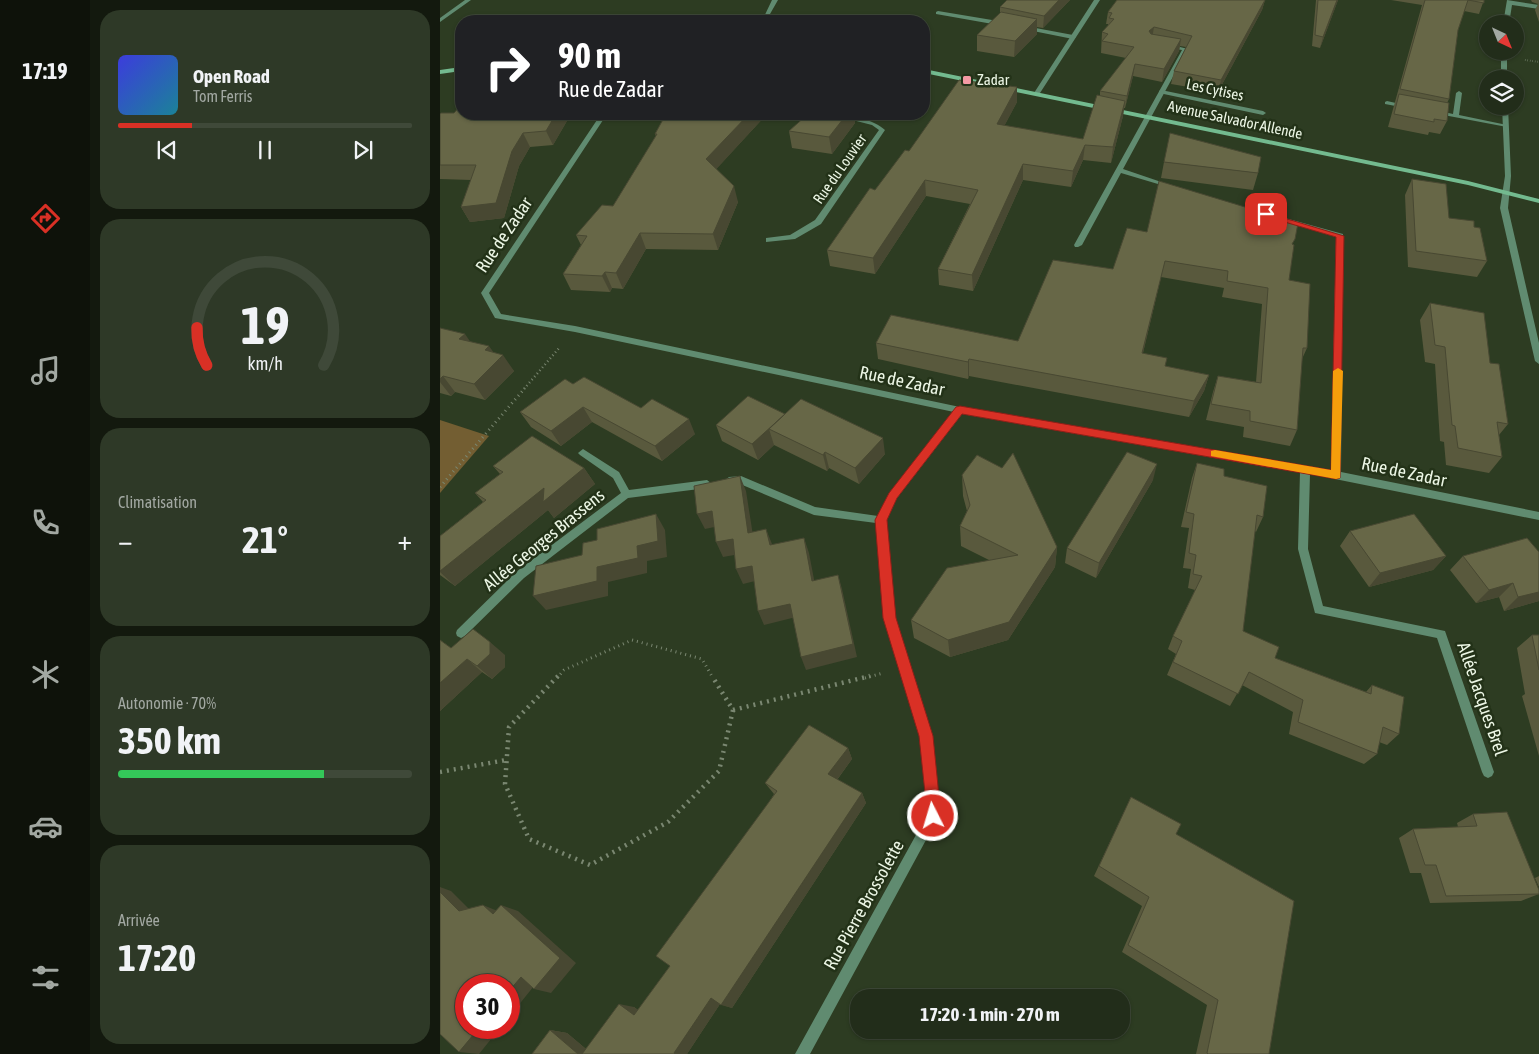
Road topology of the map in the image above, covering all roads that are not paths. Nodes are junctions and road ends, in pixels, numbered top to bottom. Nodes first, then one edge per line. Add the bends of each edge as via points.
1 (468, 0) edge
2 (775, 0) edge
3 (1097, 0) edge
4 (1510, 1) edge
5 (1539, 7) edge
6 (938, 13) dead end
7 (767, 15) edge
8 (1508, 15) edge
9 (440, 20) edge
10 (1073, 37) junction
11 (1160, 45) edge
12 (455, 70) edge
13 (440, 72) edge
14 (930, 72) edge
15 (1161, 92) junction
16 (1037, 93) junction
17 (1459, 93) dead end
18 (1387, 103) dead end
19 (1413, 108) edge
20 (1430, 111) edge
21 (1263, 113) dead end
22 (1505, 115) edge
23 (1148, 116) junction
24 (1456, 116) junction
25 (600, 120) edge
26 (857, 120) edge
27 (1505, 126) junction
28 (1119, 170) junction
29 (1174, 187) edge
30 (1506, 191) junction
31 (1539, 201) edge
32 (1276, 217) edge
33 (769, 240) dead end
34 (1078, 245) dead end
35 (1539, 361) edge
36 (960, 410) junction
37 (582, 452) dead end
38 (1305, 469) junction
39 (1336, 475) junction
40 (626, 494) junction
41 (1539, 516) edge
42 (881, 520) junction
43 (461, 633) dead end
44 (1488, 772) dead end
45 (802, 1054) edge

1 - 9 street
2 - 7 street
3 - 10 street
4 - 5 street
4 - 8 street
6 - 10 street
10 - 16 street
11 - 15 street, Les Cytises via 1185,49
12 - 13 street
14 - 16 street, Avenue Salvador Allende
15 - 21 street, Les Cytises
15 - 23 street, Les Cytises
16 - 23 street, Avenue Salvador Allende
17 - 24 street
18 - 19 street
20 - 24 street
22 - 27 street
23 - 28 street, Les Cytises
23 - 30 street, Avenue Salvador Allende
24 - 27 street
25 - 36 street, Rue de Zadar via 485,293 498,316 575,329
26 - 33 street, Rue du Louvier via 874,124 882,130 818,222 792,238
27 - 30 street
28 - 29 street
28 - 34 street, Les Cytises
30 - 31 street, Avenue Salvador Allende
30 - 35 street via 1504,208
32 - 39 street via 1340,236
36 - 38 street, Rue de Zadar
36 - 42 street via 893,496
37 - 40 street, Allée Georges Brassens via 616,474
38 - 39 street, Rue de Zadar
38 - 44 street, Allée Jacques Brel via 1303,549 1319,610 1441,634
39 - 41 street, Rue de Zadar
40 - 42 street, Allée Georges Brassens via 741,480 814,511
40 - 43 street, Allée Georges Brassens via 520,575
42 - 45 street, Rue Pierre Brossolette via 890,618 926,736 933,816

